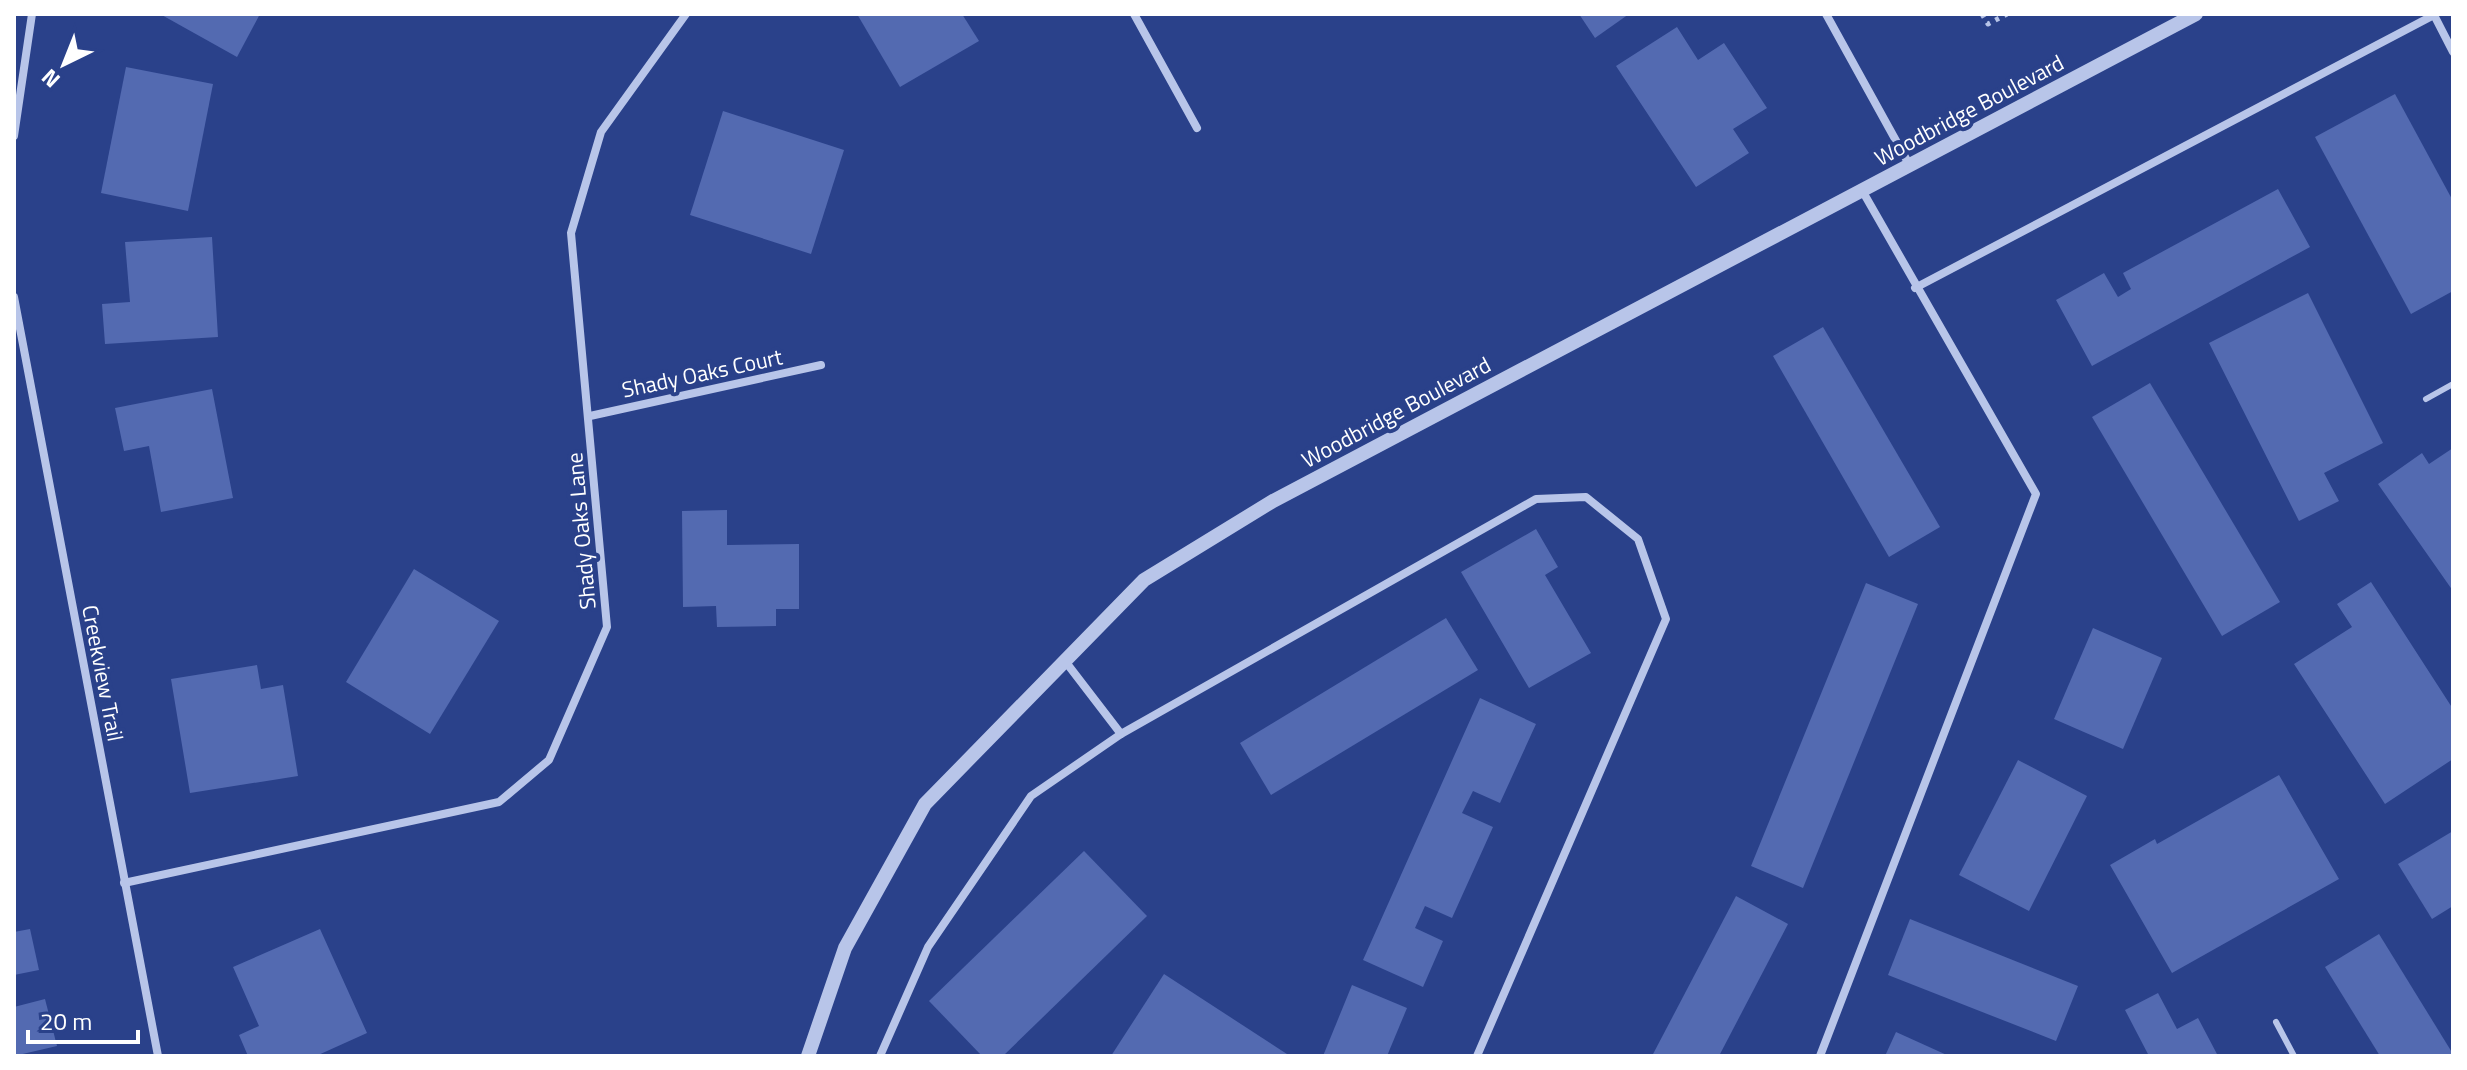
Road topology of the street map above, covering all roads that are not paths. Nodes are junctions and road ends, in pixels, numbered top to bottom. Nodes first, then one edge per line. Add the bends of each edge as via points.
1 (32, 14) edge
2 (686, 14) edge
3 (1134, 14) edge
4 (1826, 14) edge
5 (2196, 14) edge
6 (2453, 52) edge
7 (1197, 128) dead end
8 (14, 136) edge
9 (1910, 167) junction
10 (1863, 192) junction
11 (1915, 288) junction
12 (14, 297) edge
13 (821, 365) dead end
14 (2453, 384) edge
15 (2426, 399) dead end
16 (590, 416) junction
17 (1065, 661) junction
18 (1121, 734) junction
19 (124, 883) junction
20 (2276, 1022) dead end
21 (158, 1056) edge
22 (808, 1056) edge
23 (880, 1056) edge
24 (1477, 1056) edge
25 (1820, 1056) edge
26 (2294, 1056) edge

1 - 8 street
2 - 16 street, Shady Oaks Lane via 601,132 571,233
3 - 7 street
4 - 9 street
5 - 9 street, Woodbridge Boulevard
6 - 11 street via 2434,15
9 - 10 street, Woodbridge Boulevard
10 - 11 street
10 - 17 street, Woodbridge Boulevard via 1273,501 1144,580
11 - 25 street via 2036,494
12 - 19 street, Creekview Trail
13 - 16 street, Shady Oaks Court
14 - 15 lane
16 - 19 street, Shady Oaks Lane via 607,627 549,760 499,802
17 - 18 street
17 - 22 street, Woodbridge Boulevard via 925,804 845,948
18 - 23 street via 1031,796 928,947
18 - 24 street via 1536,499 1586,497 1638,539 1666,619
19 - 21 street, Creekview Trail
20 - 26 lane

